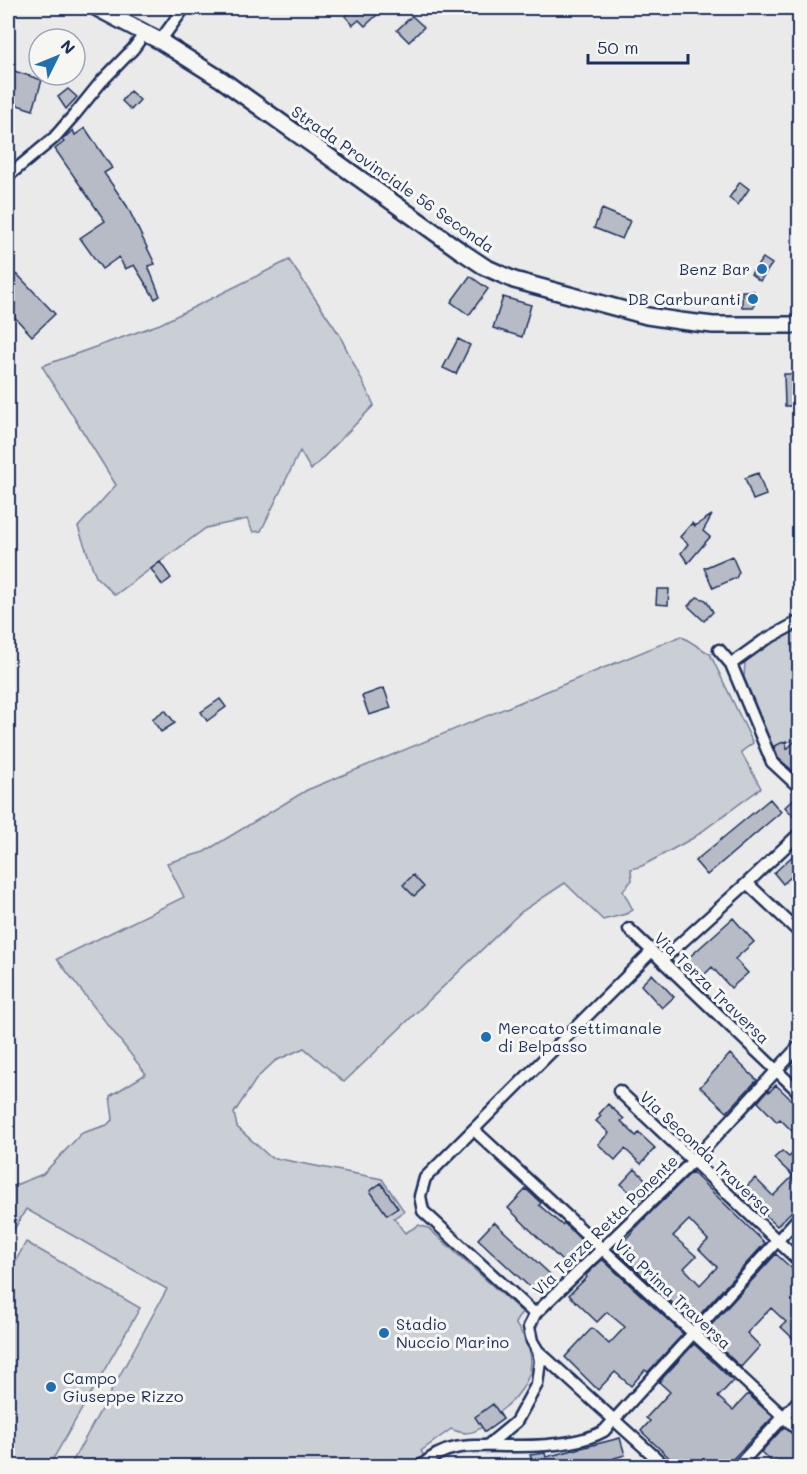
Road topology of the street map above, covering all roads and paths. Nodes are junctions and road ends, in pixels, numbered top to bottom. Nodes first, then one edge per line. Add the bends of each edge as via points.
1 (97, 8) edge
2 (184, 8) edge
3 (145, 33) junction
4 (160, 41) junction
5 (8, 176) edge
6 (800, 325) edge
7 (800, 621) edge
8 (719, 650) dead end
9 (731, 664) junction
10 (800, 788) edge
11 (800, 833) edge
12 (747, 883) junction
13 (629, 929) dead end
14 (800, 933) edge
15 (652, 951) junction
16 (662, 960) junction
17 (800, 1045) edge
18 (776, 1071) junction
19 (619, 1091) dead end
20 (800, 1094) edge
21 (474, 1130) junction
22 (693, 1161) junction
23 (800, 1216) edge
24 (777, 1240) junction
25 (602, 1249) junction
26 (800, 1262) edge
27 (535, 1314) junction
28 (692, 1333) junction
29 (538, 1351) junction
30 (800, 1399) edge
31 (784, 1417) junction
32 (613, 1420) junction
33 (800, 1432) edge
34 (488, 1445) junction
35 (421, 1467) edge
36 (665, 1467) edge
37 (738, 1467) edge

1 - 3 street, Strada Provinciale 56 Seconda
2 - 4 street
3 - 4 street, Strada Provinciale 56 Seconda
3 - 5 street via 54,138
4 - 6 street, Strada Provinciale 56 Seconda via 241,93 458,249 514,280 647,316 713,325
7 - 9 street
8 - 9 street
9 - 10 street via 772,762
11 - 12 street
12 - 14 street
12 - 16 street
13 - 15 street, Via Terza Traversa
15 - 16 street, Via Terza Traversa
15 - 21 street
16 - 18 street, Via Terza Traversa
17 - 18 street, Via Terza Retta Ponente
18 - 20 street, Via Terza Traversa
18 - 22 street, Via Terza Retta Ponente
19 - 22 street, Via Seconda Traversa
21 - 25 street, Via Prima Traversa
21 - 27 street via 425,1178 420,1196 423,1211
22 - 24 street, Via Seconda Traversa
22 - 25 street, Via Terza Retta Ponente
23 - 24 street
24 - 26 street, Via Seconda Traversa
24 - 28 street
25 - 27 street, Via Terza Retta Ponente
25 - 28 street, Via Prima Traversa
27 - 29 street, Via Terza Retta Ponente via 529,1326
28 - 31 street, Via Prima Traversa
28 - 32 street
29 - 32 street
29 - 34 street, Via Terza Retta Ponente via 537,1384 516,1422
30 - 31 street
31 - 33 street, Via Prima Traversa
31 - 37 street
32 - 34 street via 593,1437 552,1444
32 - 36 street
34 - 35 street via 441,1452

